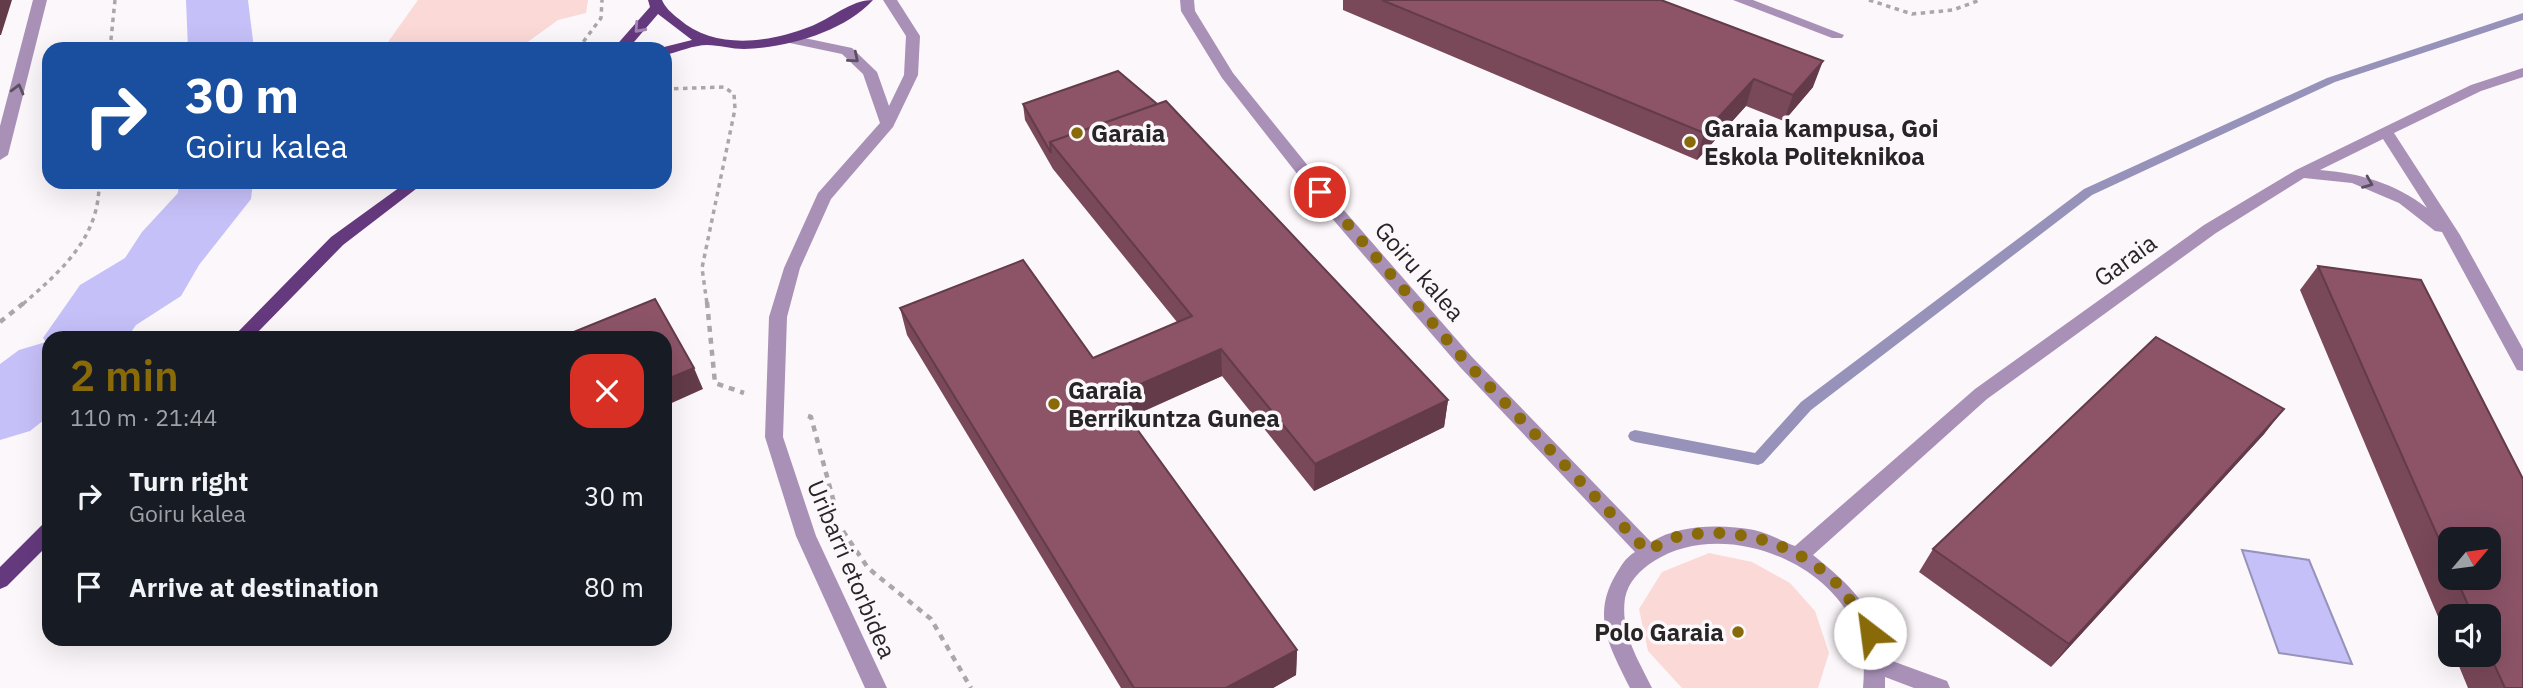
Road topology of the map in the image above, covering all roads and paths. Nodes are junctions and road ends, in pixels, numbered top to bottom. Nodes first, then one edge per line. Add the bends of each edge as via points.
1 (40, 0) edge
2 (116, 0) edge
3 (602, 0) edge
4 (866, 0) edge
5 (890, 0) edge
6 (1186, 0) edge
7 (1740, 0) edge
8 (1869, 0) edge
9 (1980, 0) edge
10 (657, 3) edge
11 (1838, 35) dead end
12 (790, 38) junction
13 (706, 41) junction
14 (111, 42) edge
15 (583, 42) edge
16 (626, 42) edge
17 (672, 49) edge
18 (2523, 72) edge
19 (672, 89) edge
20 (888, 124) junction
21 (2386, 132) junction
22 (0, 155) edge
23 (2301, 173) junction
24 (99, 189) edge
25 (408, 189) edge
26 (2452, 235) junction
27 (0, 323) edge
28 (248, 331) edge
29 (2523, 365) edge
30 (776, 405) junction
31 (838, 515) dead end
32 (841, 528) dead end
33 (42, 538) edge
34 (1647, 551) junction
35 (1799, 555) junction
36 (0, 580) edge
37 (1876, 664) junction
38 (876, 688) edge
39 (971, 688) edge
40 (1640, 688) edge
41 (1874, 688) edge
42 (1939, 688) edge

22 -> 1 street
2 - 14 path
3 - 15 path via 601,18
4 - 12 main road via 828,26
5 - 20 street, Uribarri etorbidea via 913,36 911,75
6 - 34 street, Goiru kalea via 1188,11 1227,75 1336,212 1466,362
7 - 11 street
8 - 9 path via 1912,13 1952,10
10 - 13 main road via 677,27
10 -> 16 main road
12 - 13 main road via 746,44
12 -> 20 street via 847,51 870,72
13 - 17 main road
18 - 21 street, Garaia via 2476,88
19 - 30 path via 724,87 734,94 735,109 702,268 715,383
20 - 30 street, Uribarri etorbidea via 824,197 792,268 778,317
21 - 23 street, Garaia
21 - 26 street
23 -> 26 street via 2355,178 2376,186 2405,200
23 - 35 street, Garaia via 2210,229 1981,394
24 - 27 path via 98,210 88,234 66,262
25 - 28 main road via 337,241
26 - 29 street
30 - 31 path via 811,417
30 - 38 street, Uribarri etorbidea via 774,437 806,536
32 - 39 path via 868,568 931,619
33 - 36 main road
34 - 35 street via 1679,536 1717,532 1759,538
34 - 40 street via 1626,571 1615,597 1613,626 1621,657
35 - 37 street via 1829,576 1853,603 1870,633
37 - 41 street
37 - 42 street

